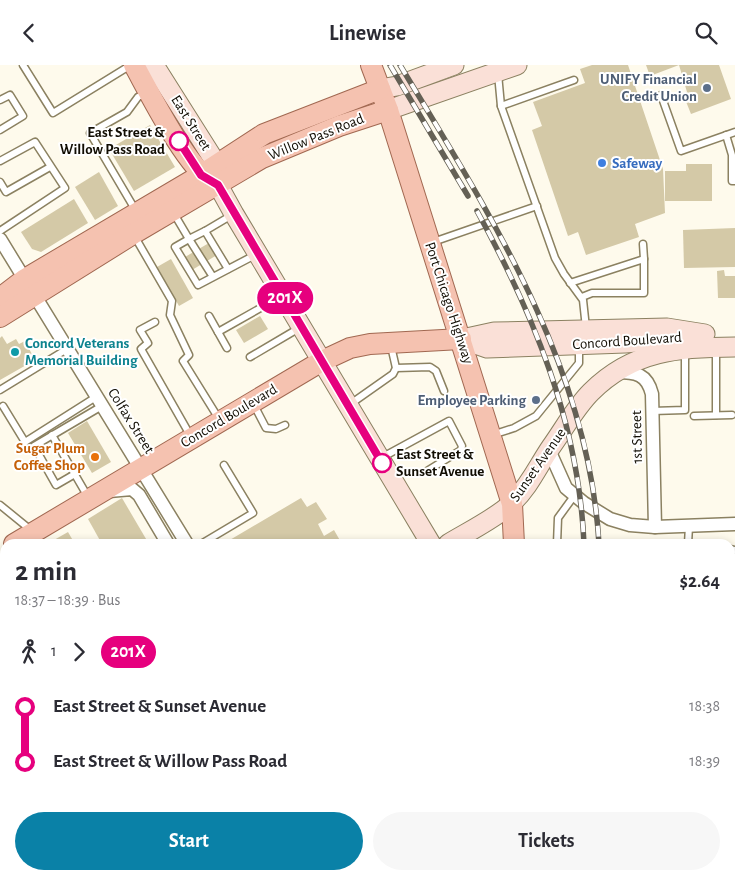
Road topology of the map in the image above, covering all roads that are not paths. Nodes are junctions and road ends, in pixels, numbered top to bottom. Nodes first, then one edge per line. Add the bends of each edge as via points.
1 (23, 65) edge
2 (132, 65) edge
3 (154, 65) edge
4 (371, 65) edge
5 (454, 65) edge
6 (517, 65) edge
7 (497, 69) edge
8 (574, 80) dead end
9 (380, 89) junction
10 (156, 90) junction
11 (661, 95) dead end
12 (0, 100) edge
13 (501, 106) junction
14 (388, 110) junction
15 (183, 111) junction
16 (0, 130) edge
17 (735, 132) edge
18 (726, 135) junction
19 (0, 161) edge
20 (50, 167) junction
21 (212, 175) junction
22 (734, 181) edge
23 (0, 182) edge
24 (537, 206) junction
25 (172, 211) junction
26 (136, 212) junction
27 (234, 214) junction
28 (0, 231) edge
29 (205, 231) junction
30 (133, 233) junction
31 (0, 239) edge
32 (189, 239) junction
33 (430, 244) junction
34 (643, 244) dead end
35 (258, 253) junction
36 (644, 259) junction
37 (228, 269) junction
38 (213, 277) junction
39 (570, 283) junction
40 (29, 287) junction
41 (283, 295) junction
42 (582, 297) junction
43 (0, 298) edge
44 (209, 316) dead end
45 (0, 317) edge
46 (156, 322) dead end
47 (301, 327) junction
48 (218, 332) junction
49 (735, 334) edge
50 (583, 337) junction
51 (460, 339) junction
52 (710, 341) junction
53 (390, 342) junction
54 (735, 347) edge
55 (227, 348) dead end
56 (686, 348) junction
57 (67, 349) junction
58 (250, 357) dead end
59 (322, 361) junction
60 (396, 368) junction
61 (617, 372) junction
62 (0, 390) edge
63 (444, 391) dead end
64 (99, 401) junction
65 (253, 402) junction
66 (348, 405) junction
67 (4, 406) dead end
68 (652, 411) junction
69 (716, 415) junction
70 (732, 415) dead end
71 (694, 416) dead end
72 (220, 421) junction
73 (285, 425) dead end
74 (52, 435) junction
75 (491, 436) junction
76 (191, 439) junction
77 (549, 449) junction
78 (380, 458) junction
79 (224, 465) dead end
80 (141, 469) junction
81 (427, 471) dead end
82 (75, 475) junction
83 (97, 495) junction
84 (574, 496) junction
85 (512, 504) junction
86 (0, 505) edge
87 (735, 524) edge
88 (689, 526) junction
89 (655, 527) junction
90 (33, 533) junction
91 (23, 539) edge
92 (165, 539) edge
93 (184, 539) edge
94 (209, 539) edge
95 (428, 539) edge
96 (456, 539) edge
97 (514, 539) edge
98 (557, 539) edge
99 (688, 539) edge

1 - 2 lane via 53,113
2 - 10 main road, East Street
3 - 15 main road, East Street
4 - 9 main road, Port Chicago Highway
5 - 9 main road, Willow Pass Road
6 - 7 main road, Willow Pass Road
7 - 13 lane
7 - 14 main road, Willow Pass Road
8 - 13 lane
9 - 14 main road, Port Chicago Highway
9 - 21 main road, Willow Pass Road via 264,134
10 - 15 lane via 173,107
10 - 21 main road, East Street
10 - 26 lane via 138,97 128,112 90,133
11 - 18 lane via 681,151
12 - 16 lane via 10,95 23,116
13 - 24 lane
14 - 21 main road, Willow Pass Road
14 - 33 main road, Port Chicago Highway
15 - 21 main road, East Street
17 - 18 lane
18 - 22 lane
19 - 20 lane via 35,142
20 - 23 lane via 6,192
20 - 28 lane via 64,188
21 - 25 main road, Willow Pass Road
21 - 26 main road, Willow Pass Road
21 - 27 main road, East Street
24 - 33 lane
24 - 39 lane via 556,258
25 - 30 main road, Willow Pass Road
25 - 32 lane
26 - 40 main road, Willow Pass Road
27 - 29 lane
27 - 35 main road, East Street
29 - 32 lane
29 - 37 lane
30 - 40 main road, Willow Pass Road
30 - 72 lane via 172,301 170,315 188,355 183,361
31 - 40 street, Colfax Street
32 - 38 lane
32 - 38 lane via 174,247 198,285
33 - 51 main road, Port Chicago Highway
34 - 36 lane
35 - 37 lane
35 - 41 main road, East Street
36 - 39 lane
36 - 42 lane via 644,293 592,293
37 - 38 lane
39 - 42 lane
40 - 43 main road, Willow Pass Road
40 - 45 main road, Willow Pass Road
40 - 57 street, Colfax Street
41 - 47 main road, East Street
41 - 48 lane
42 - 50 lane via 586,313
44 - 48 lane
46 - 76 lane via 140,330 148,343 140,349
47 - 58 lane
47 - 59 main road, East Street
48 - 55 lane
49 - 52 main road, Concord Boulevard
50 - 51 main road, Concord Boulevard via 487,348
50 - 52 main road, Concord Boulevard via 625,343
50 - 75 lane via 579,363 536,416
51 - 53 main road, Concord Boulevard
51 - 75 main road, Port Chicago Highway
52 - 54 main road, Concord Boulevard
52 - 56 main road, Concord Boulevard
52 - 69 lane
53 - 59 main road, Concord Boulevard via 350,348
53 - 60 lane
56 - 61 main road, Concord Boulevard via 660,351
56 - 68 lane via 685,409
57 - 62 lane
57 - 64 street, Colfax Street
59 - 65 main road, Concord Boulevard
59 - 66 main road, East Street
60 - 63 lane via 430,367 436,371
60 - 66 lane via 393,374
61 - 68 street, 1st Street via 643,376 650,384
61 - 77 main road, Sunset Avenue via 592,391
64 - 67 lane via 25,442
64 - 74 lane
64 - 80 street, Colfax Street
65 - 72 main road, Concord Boulevard
65 - 73 lane via 266,428 276,429
66 - 78 main road, East Street
68 - 89 street, 1st Street
69 - 70 lane
69 - 71 lane
72 - 76 main road, Concord Boulevard
74 - 82 lane
74 - 82 lane via 34,446 56,485
75 - 85 main road, Port Chicago Highway
76 - 80 main road, Concord Boulevard
77 - 84 street via 566,488
77 - 85 main road, Sunset Avenue
78 - 81 lane via 450,421 461,450
78 - 95 main road, East Street
79 - 94 lane via 253,513
80 - 83 main road, Concord Boulevard
80 - 93 street, Colfax Street
82 - 83 lane
83 - 90 main road, Concord Boulevard
83 - 92 street via 132,489 139,495
84 - 89 street via 610,519
84 - 98 lane via 558,518
85 - 96 main road, Sunset Avenue
85 - 97 main road, Port Chicago Highway
86 - 90 lane
87 - 88 street
88 - 89 street
88 - 99 lane
90 - 91 main road, Concord Boulevard

